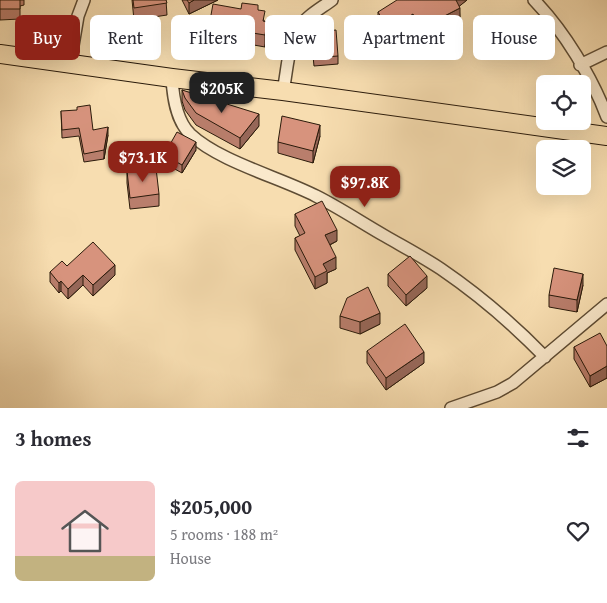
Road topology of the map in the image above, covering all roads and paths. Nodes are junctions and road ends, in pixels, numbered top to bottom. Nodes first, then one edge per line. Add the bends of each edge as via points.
1 (84, 0) edge
2 (332, 0) edge
3 (534, 0) edge
4 (607, 52) edge
5 (0, 54) edge
6 (70, 63) junction
7 (580, 65) junction
8 (172, 78) junction
9 (283, 91) junction
10 (607, 117) edge
11 (607, 136) edge
12 (607, 304) edge
13 (545, 357) junction
14 (451, 408) edge

1 - 6 street
2 - 9 street via 297,31
3 - 7 street
4 - 7 street
5 - 6 main road
6 - 8 main road
7 - 10 street
8 - 9 main road
8 - 13 street via 176,108 182,123 202,144 321,198 419,255 488,304
9 - 11 main road
12 - 13 street
13 - 14 street via 497,392

